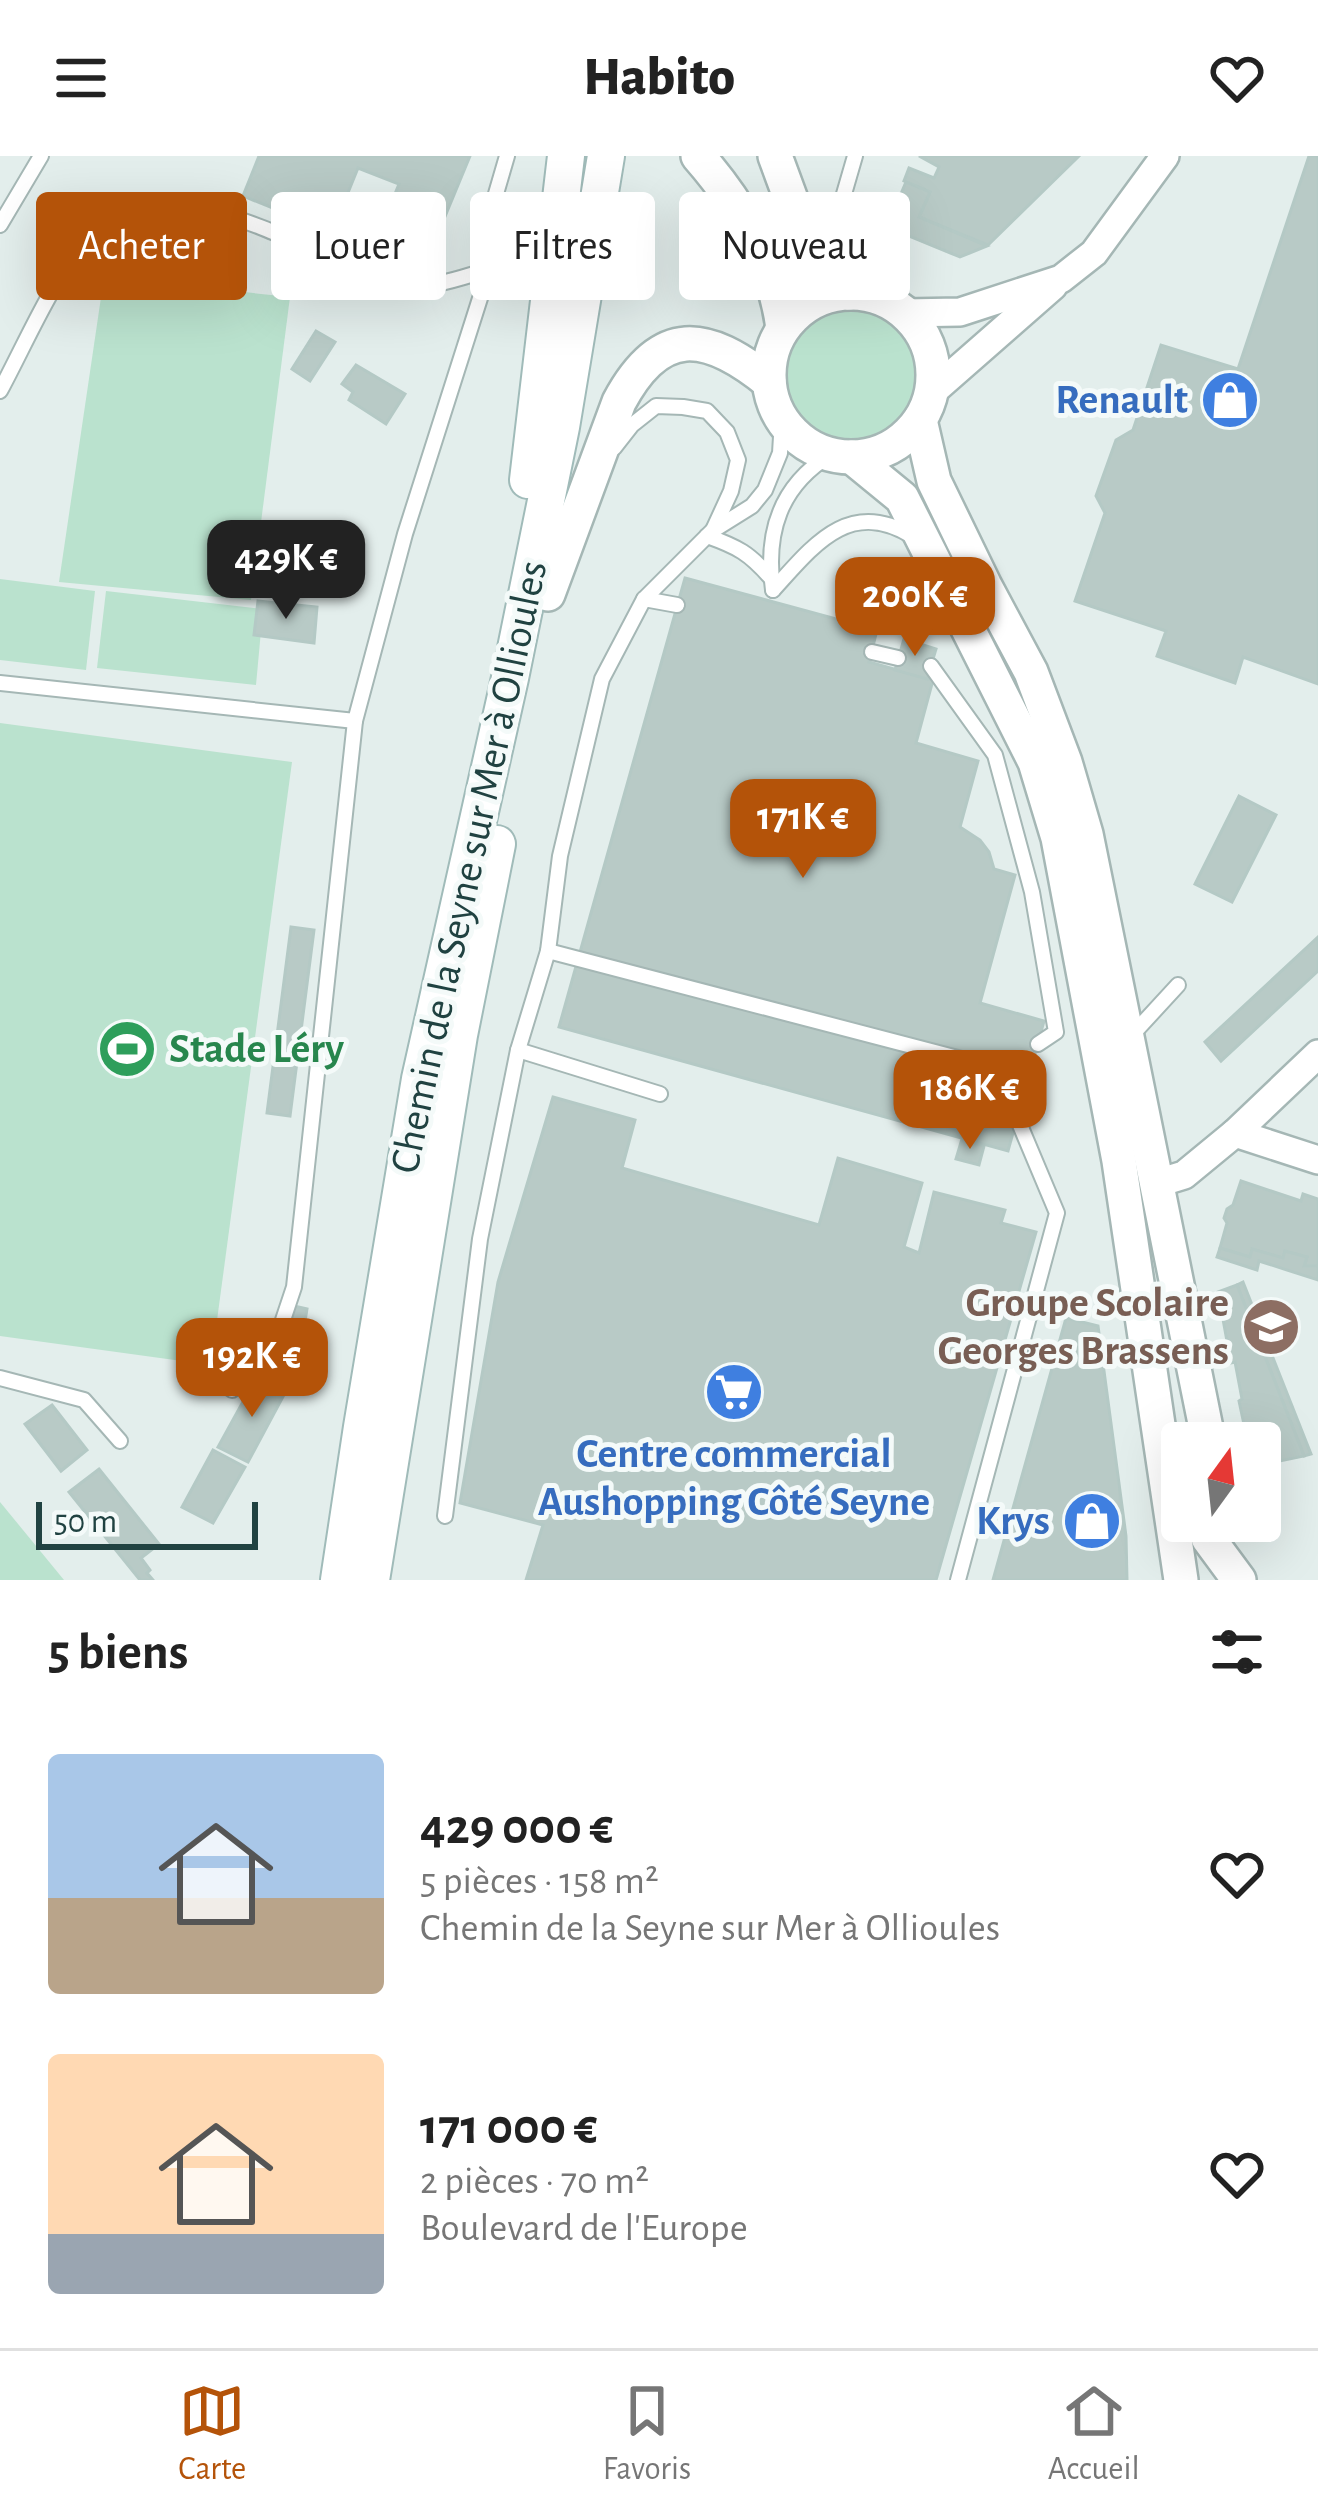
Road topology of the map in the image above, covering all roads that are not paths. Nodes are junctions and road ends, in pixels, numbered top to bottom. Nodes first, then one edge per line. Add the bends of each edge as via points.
1 (41, 156) edge
2 (507, 156) edge
3 (566, 156) edge
4 (606, 156) edge
5 (623, 156) edge
6 (698, 156) edge
7 (776, 156) edge
8 (855, 156) edge
9 (1165, 156) edge
10 (497, 192) edge
11 (609, 192) edge
12 (611, 192) edge
13 (789, 192) edge
14 (844, 192) edge
15 (0, 225) edge
16 (470, 275) edge
17 (1060, 279) junction
18 (479, 300) edge
19 (588, 300) edge
20 (593, 300) edge
21 (820, 300) edge
22 (883, 300) edge
23 (904, 313) junction
24 (783, 328) junction
25 (769, 382) junction
26 (0, 391) edge
27 (926, 406) junction
28 (782, 420) junction
29 (841, 456) junction
30 (589, 480) junction
31 (710, 534) junction
32 (929, 549) junction
33 (772, 584) junction
34 (548, 594) junction
35 (644, 599) junction
36 (677, 605) dead end
37 (872, 652) dead end
38 (898, 658) dead end
39 (931, 666) dead end
40 (0, 683) edge
41 (355, 721) junction
42 (548, 951) junction
43 (1178, 986) dead end
44 (1128, 1038) junction
45 (1038, 1043) dead end
46 (518, 1050) junction
47 (1318, 1054) edge
48 (420, 1079) junction
49 (660, 1094) dead end
50 (1235, 1133) junction
51 (1318, 1160) edge
52 (1158, 1183) junction
53 (1121, 1186) junction
54 (1131, 1245) junction
55 (0, 1378) edge
56 (232, 1390) dead end
57 (1185, 1422) edge
58 (1205, 1422) edge
59 (120, 1441) dead end
60 (445, 1516) dead end
61 (1211, 1542) edge
62 (1227, 1542) edge
63 (1232, 1574) edge
64 (339, 1580) edge
65 (371, 1580) edge
66 (958, 1580) edge
67 (1180, 1580) edge

1 - 15 lane
2 - 10 lane
3 - 48 main road via 523,517
4 - 11 main road, Chemin de la Seyne sur Mer à Ollioules
5 - 12 main road, Chemin de la Seyne sur Mer à Ollioules
6 - 24 street via 758,243
7 - 13 street
8 - 14 lane
9 - 17 street via 1094,253
16 - 26 lane via 408,286 196,207 147,208 90,236
17 - 23 street via 960,312
17 - 27 street
18 - 41 lane
19 - 48 main road, Chemin de la Seyne sur Mer à Ollioules
20 - 34 main road, Chemin de la Seyne sur Mer à Ollioules
21 - 24 street
22 - 23 street
23 - 27 street via 929,349
24 - 25 street
25 - 28 street
25 - 30 street via 717,347 670,347 649,358 619,403
27 - 29 street via 891,447
27 - 44 street via 934,481 1030,672 1065,762
28 - 29 street via 812,447
28 - 31 lane via 765,490
29 - 32 street via 902,498
29 - 33 lane via 812,466 783,502
30 - 31 lane via 656,406 707,411 738,460
30 - 34 street
31 - 33 lane via 753,557
31 - 35 lane
32 - 33 lane via 883,522 855,523 831,532
32 - 53 street via 1035,762 1058,838
34 - 65 main road, Chemin de la Seyne sur Mer à Ollioules via 459,1035
35 - 36 lane
35 - 42 lane via 602,679 560,856
37 - 38 lane
39 - 45 lane via 995,755 1032,892 1056,1032
40 - 41 lane
41 - 56 lane via 294,1287 273,1350
42 - 46 lane
42 - 66 lane via 996,1068 1057,1214
43 - 44 lane
44 - 52 street
46 - 49 lane
46 - 60 lane via 480,1239
47 - 50 street
48 - 64 main road, Chemin de la Seyne sur Mer à Ollioules
50 - 51 street
50 - 52 street via 1184,1175
52 - 53 street
52 - 58 street
53 - 54 street
54 - 57 street via 1155,1276
54 - 67 street
55 - 59 lane via 84,1400
61 - 63 street
62 - 63 street

